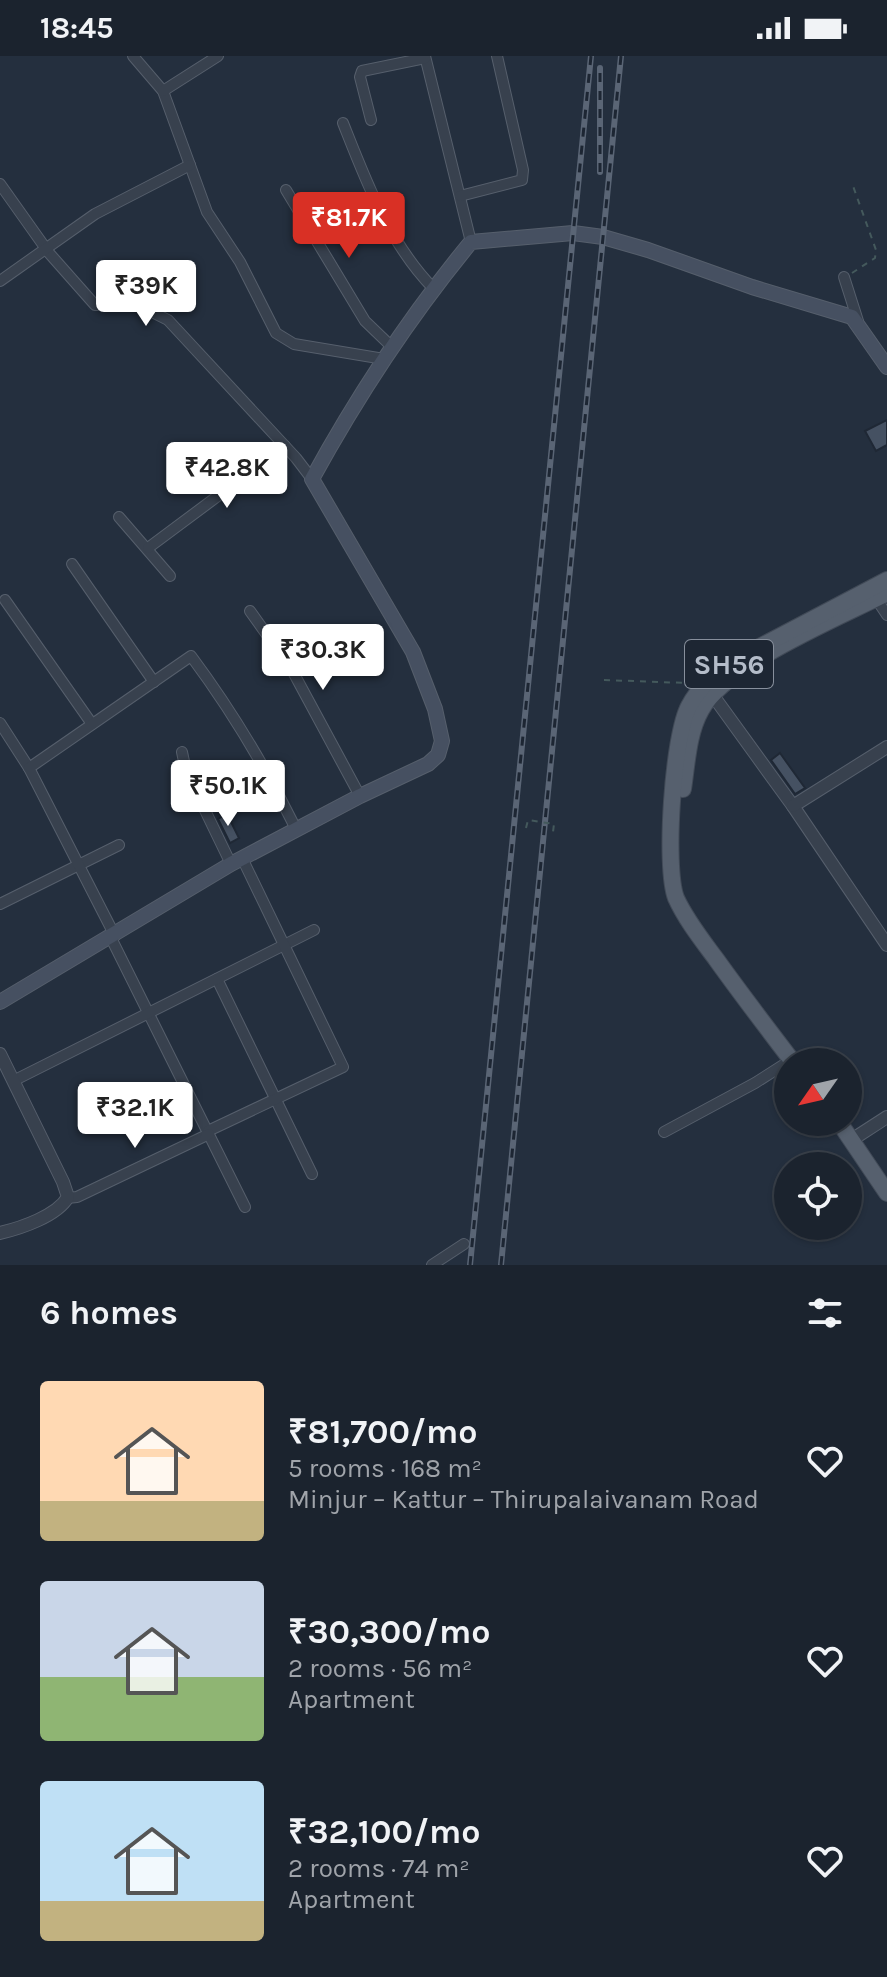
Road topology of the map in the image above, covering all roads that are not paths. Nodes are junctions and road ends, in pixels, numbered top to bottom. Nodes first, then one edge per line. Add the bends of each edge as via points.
1 (133, 56) edge
2 (218, 56) edge
3 (497, 56) edge
4 (425, 57) edge
5 (163, 91) junction
6 (371, 120) dead end
7 (343, 123) dead end
8 (190, 165) junction
9 (0, 184) edge
10 (286, 190) dead end
11 (460, 196) junction
12 (471, 242) junction
13 (47, 250) junction
14 (844, 277) road end
15 (0, 281) edge
16 (433, 288) junction
17 (861, 329) junction
18 (388, 353) junction
19 (887, 367) edge
20 (285, 446) junction
21 (312, 479) junction
22 (119, 517) dead end
23 (148, 548) junction
24 (72, 564) dead end
25 (170, 576) dead end
26 (887, 580) edge
27 (878, 593) edge
28 (5, 600) dead end
29 (250, 611) dead end
30 (887, 615) edge
31 (154, 682) junction
32 (708, 689) junction
33 (0, 723) edge
34 (92, 724) junction
35 (887, 747) edge
36 (182, 752) dead end
37 (29, 768) junction
38 (360, 796) junction
39 (793, 806) junction
40 (296, 829) junction
41 (119, 845) dead end
42 (236, 861) junction
43 (79, 865) junction
44 (0, 904) edge
45 (314, 930) dead end
46 (113, 937) junction
47 (284, 945) junction
48 (887, 945) edge
49 (217, 979) junction
50 (0, 1002) edge
51 (149, 1013) junction
52 (783, 1048) edge
53 (0, 1054) edge
54 (774, 1072) edge
55 (8, 1080) edge
56 (276, 1099) junction
57 (887, 1117) edge
58 (664, 1132) dead end
59 (208, 1133) junction
60 (851, 1136) edge
61 (853, 1139) junction
62 (312, 1174) dead end
63 (887, 1174) edge
64 (887, 1193) edge
65 (67, 1198) junction
66 (245, 1207) dead end
67 (0, 1233) edge
68 (464, 1244) dead end
69 (432, 1265) edge

1 - 5 street
2 - 5 street
3 - 11 street via 522,180
4 - 6 street via 362,71
4 - 11 street
5 - 8 street
7 - 16 street via 382,214
8 - 13 street via 95,214
8 - 18 street via 207,212 276,333 294,344
9 - 13 street
10 - 18 street
11 - 12 street
12 - 16 main road
12 - 17 main road via 573,233 603,237 852,317
13 - 15 street
13 - 20 street via 95,305 136,304 168,320
14 - 17 street
16 - 18 main road
17 - 19 main road
18 - 21 main road
20 - 21 street
20 - 23 street
21 - 38 main road via 413,652 442,741 428,764
22 - 23 street
23 - 25 street
24 - 31 street
26 - 27 main road, SH56
27 - 30 street
27 - 32 main road, SH56 via 731,662
28 - 34 street
29 - 38 street via 292,670
31 - 34 street
31 - 40 street via 191,656 253,747
32 - 39 street
32 - 52 main road, SH56 via 683,719 670,807 672,881 684,912
33 - 37 street
34 - 37 street
35 - 39 street
36 - 42 street via 186,771
37 - 43 street
38 - 40 main road
39 - 48 street
40 - 42 main road
41 - 43 street
42 - 46 main road
42 - 47 street
43 - 44 street
43 - 46 street
45 - 47 street
46 - 50 main road
46 - 51 street
47 - 49 street
47 - 56 street via 343,1067
49 - 51 street
49 - 56 street
51 - 55 street
51 - 59 street
53 - 55 street
54 - 58 street
55 - 65 street
56 - 59 street
56 - 62 street
57 - 61 street
59 - 65 street
59 - 66 street
60 - 61 main road
61 - 63 main road via 870,1150
61 - 64 main road
65 - 67 street via 60,1207
68 - 69 street

